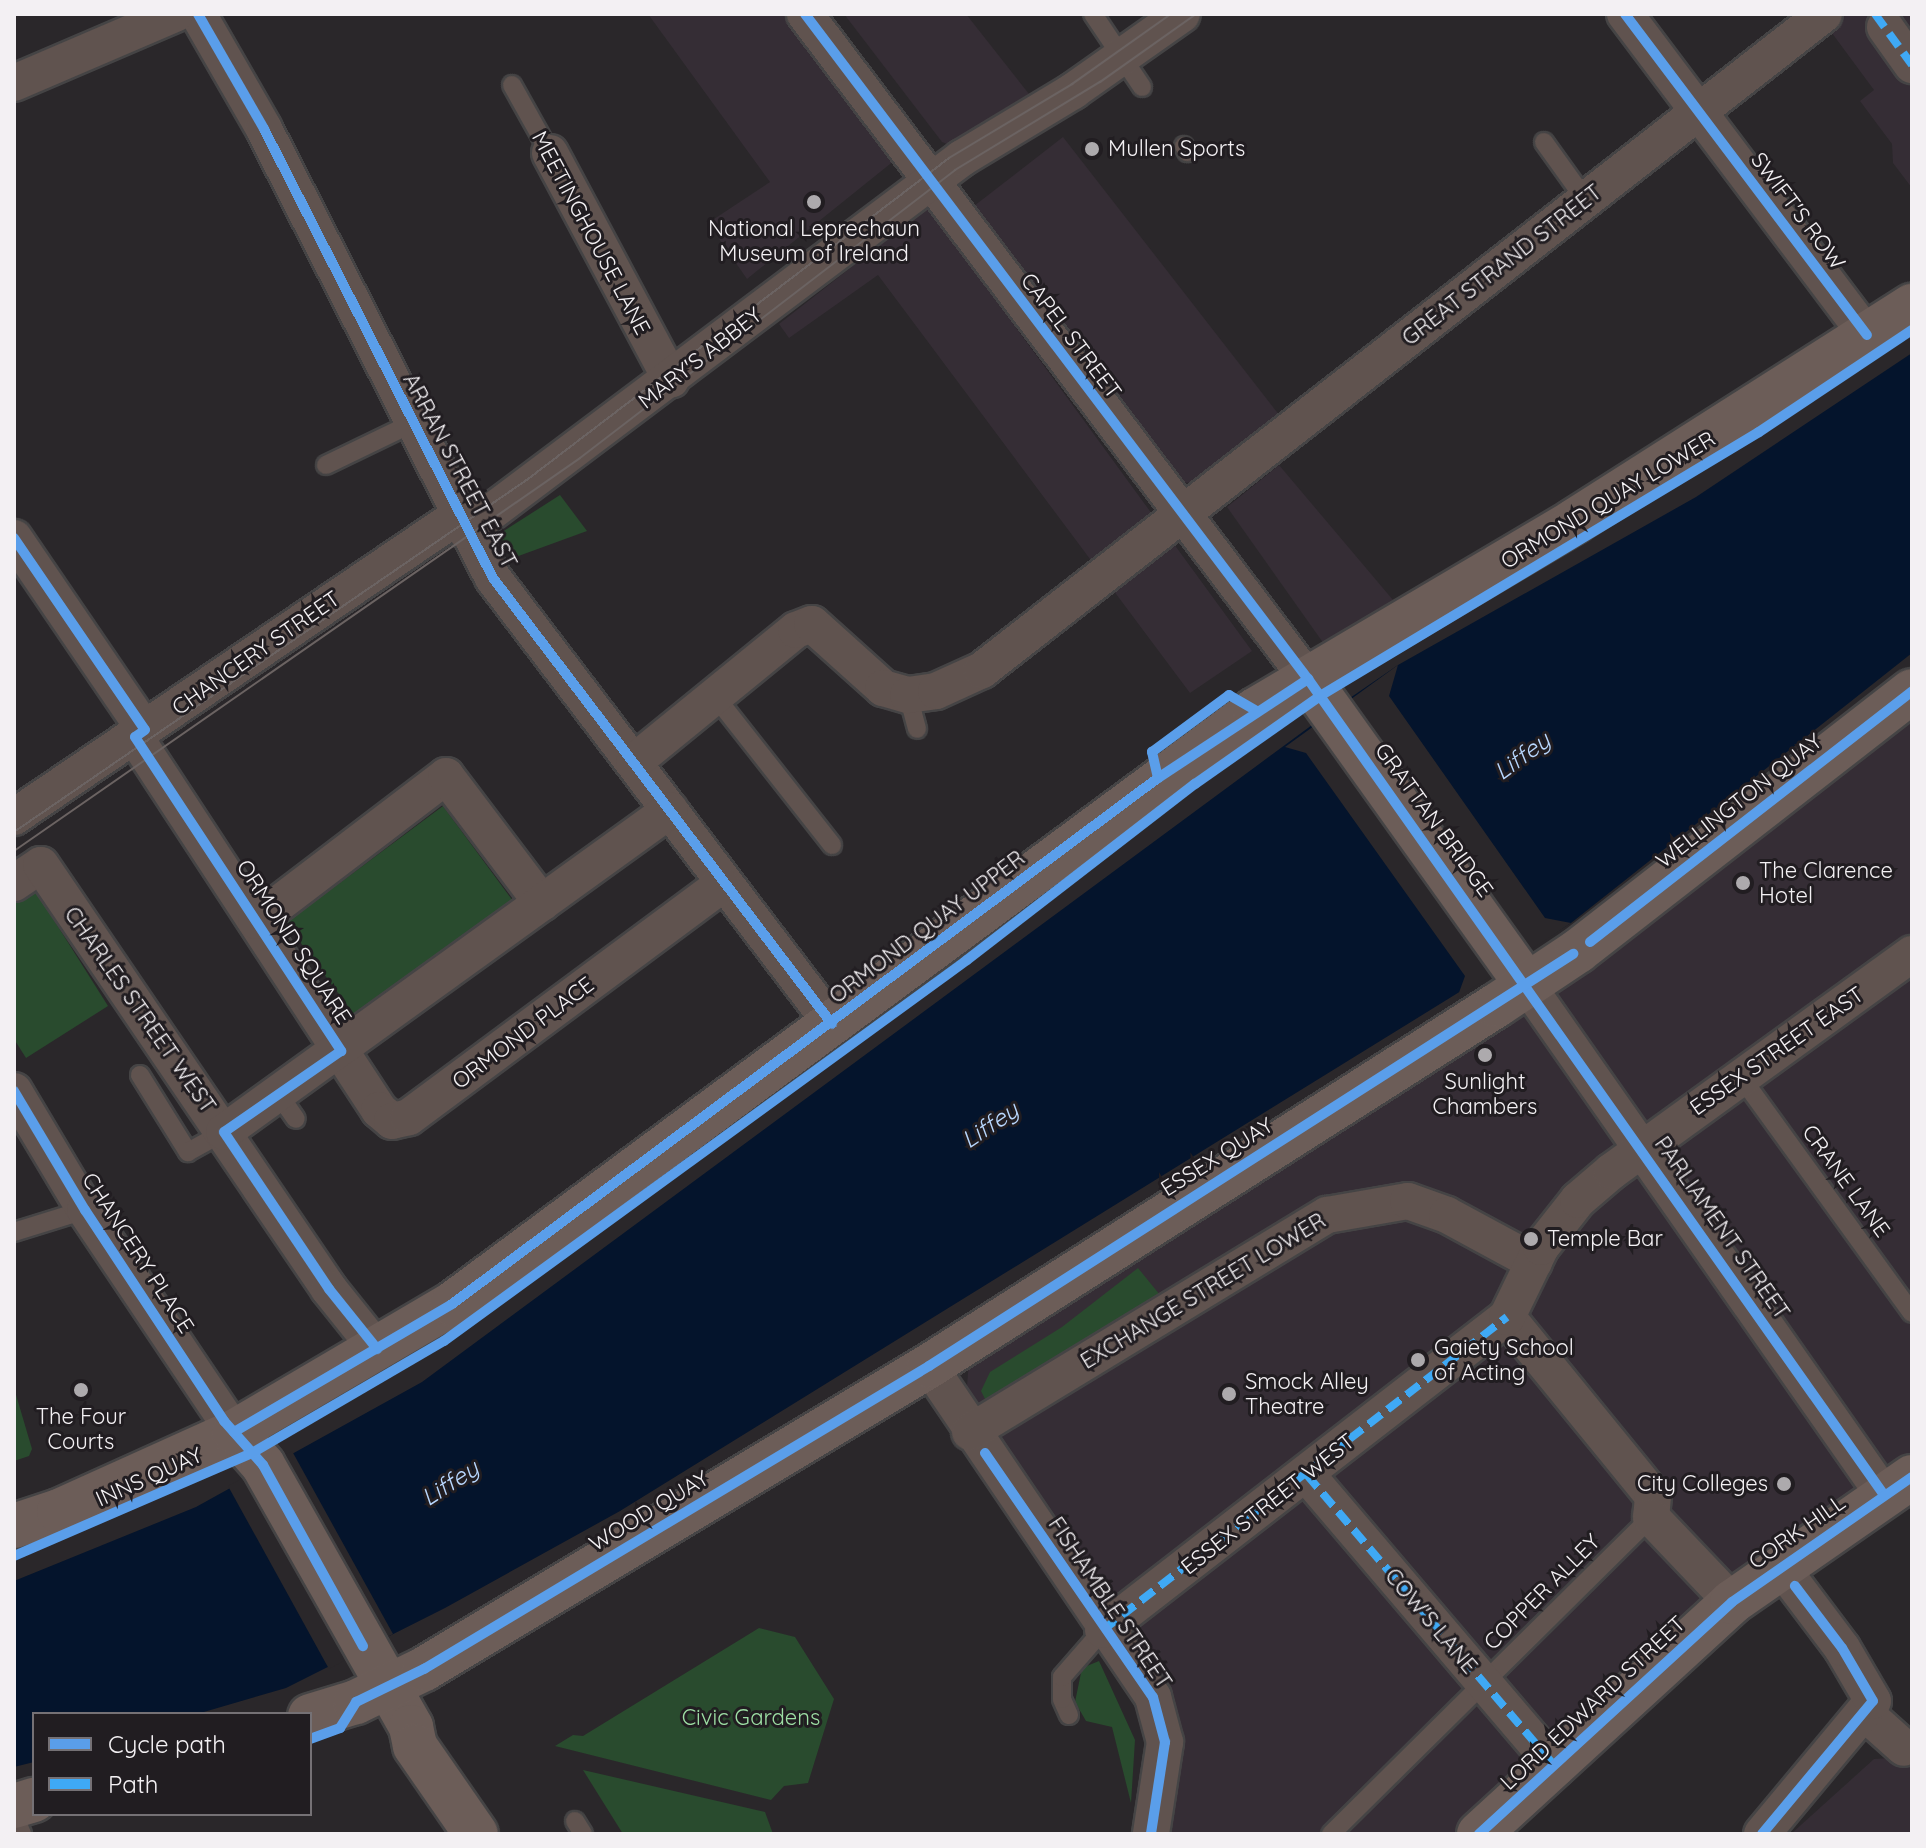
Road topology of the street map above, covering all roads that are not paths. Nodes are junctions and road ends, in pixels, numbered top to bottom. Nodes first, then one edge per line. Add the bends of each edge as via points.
1 (175, 14) edge
2 (198, 14) edge
3 (805, 14) edge
4 (1093, 14) edge
5 (1182, 14) edge
6 (1625, 14) edge
7 (1824, 14) edge
8 (1885, 27) dead end
9 (1912, 65) edge
10 (1133, 72) junction
11 (14, 83) edge
12 (512, 85) dead end
13 (1698, 111) junction
14 (1544, 142) dead end
15 (550, 153) joint
16 (931, 180) junction
17 (1585, 199) junction
18 (1912, 306) edge
19 (1867, 335) junction
20 (671, 380) junction
21 (411, 424) junction
22 (326, 465) dead end
23 (1180, 517) junction
24 (462, 524) junction
25 (19, 559) edge
26 (1912, 691) edge
27 (714, 695) junction
28 (1319, 695) junction
29 (140, 734) junction
30 (634, 762) junction
31 (670, 810) junction
32 (14, 817) edge
33 (832, 845) dead end
34 (28, 874) edge
35 (721, 885) junction
36 (542, 903) junction
37 (256, 921) junction
38 (1912, 954) edge
39 (1520, 973) junction
40 (832, 1024) junction
41 (341, 1051) junction
42 (140, 1075) dead end
43 (1741, 1077) junction
44 (14, 1091) edge
45 (224, 1132) junction
46 (1641, 1147) junction
47 (85, 1210) junction
48 (14, 1232) edge
49 (1534, 1262) junction
50 (1912, 1313) edge
51 (1507, 1317) junction
52 (377, 1349) junction
53 (929, 1366) junction
54 (234, 1432) junction
55 (970, 1432) junction
56 (1307, 1475) junction
57 (1898, 1486) edge
58 (1651, 1517) junction
59 (14, 1526) edge
60 (1781, 1567) junction
61 (1732, 1602) junction
62 (1103, 1630) junction
63 (379, 1673) junction
64 (1485, 1684) junction
65 (1869, 1707) junction
66 (312, 1715) edge
67 (1069, 1715) dead end
68 (411, 1727) junction
69 (1904, 1748) dead end
70 (1556, 1768) junction
71 (14, 1815) edge
72 (22, 1834) edge
73 (476, 1834) edge
74 (499, 1834) edge
75 (1151, 1834) edge
76 (1331, 1834) edge
77 (1479, 1834) edge
78 (1762, 1834) edge

1 - 11 street
2 - 21 street, ARRAN STREET EAST via 264,129
3 - 16 street, CAPEL STREET
4 - 10 lane
5 - 10 street, MARY'S ABBEY
6 - 13 street, SWIFT'S ROW
7 - 13 street, GREAT STRAND STREET
8 - 9 street
10 - 16 street, MARY'S ABBEY
12 - 15 lane, MEETINGHOUSE LANE
13 - 17 street, GREAT STRAND STREET
13 - 19 street, SWIFT'S ROW
14 - 17 lane
15 - 20 street, MEETINGHOUSE LANE
16 - 20 street, MARY'S ABBEY
16 - 23 street, CAPEL STREET
17 - 23 street, GREAT STRAND STREET
18 - 19 main road, ORMOND QUAY LOWER
19 - 28 main road, ORMOND QUAY LOWER via 1574,521
20 - 24 street, MARY'S ABBEY
21 - 22 lane
21 - 24 street, ARRAN STREET EAST
23 - 27 street, GREAT STRAND STREET via 982,670 936,691 913,712 812,624 796,630
23 - 28 street, CAPEL STREET
24 - 29 street, CHANCERY STREET
24 - 30 street, ARRAN STREET EAST via 493,578
25 - 29 street, ORMOND SQUARE
26 - 39 main road, WELLINGTON QUAY
27 - 30 street
27 - 33 lane
28 - 39 main road, GRATTAN BRIDGE
28 - 40 main road, ORMOND QUAY UPPER via 1158,778
29 - 32 street, CHANCERY STREET
29 - 37 street, ORMOND SQUARE
30 - 31 street, ARRAN STREET EAST
31 - 35 street, ARRAN STREET EAST
31 - 36 street, ORMOND SQUARE
34 - 45 street, CHARLES STREET WEST
35 - 40 street, ARRAN STREET EAST
35 - 41 street, ORMOND PLACE via 409,1117 392,1121 379,1110
36 - 37 street, ORMOND SQUARE via 446,776
36 - 41 street, ORMOND SQUARE
37 - 41 street, ORMOND SQUARE
38 - 43 street, ESSEX STREET EAST
39 - 46 street, PARLIAMENT STREET
39 - 53 main road, ESSEX QUAY
40 - 52 main road, ORMOND QUAY UPPER via 464,1296
41 - 45 street, ORMOND SQUARE via 288,1107
42 - 45 lane via 188,1152
43 - 46 street, ESSEX STREET EAST
43 - 50 lane, CRANE LANE
44 - 47 street, CHANCERY PLACE
45 - 52 street, CHARLES STREET WEST via 329,1289
46 - 49 street, ESSEX STREET EAST via 1578,1200
46 - 57 street, PARLIAMENT STREET
47 - 48 lane
47 - 54 street, CHANCERY PLACE
49 - 51 street, ESSEX STREET EAST
49 - 55 street, EXCHANGE STREET LOWER via 1447,1215 1408,1201 1327,1215
51 - 56 street, ESSEX STREET WEST
51 - 58 street via 1653,1496
52 - 54 main road, INNS QUAY
53 - 55 street, FISHAMBLE STREET
53 - 63 main road, WOOD QUAY
54 - 59 main road, INNS QUAY
54 - 63 main road via 278,1492
55 - 62 street, FISHAMBLE STREET
56 - 62 street, ESSEX STREET WEST
56 - 64 street, COW'S LANE
57 - 60 main road, CORK HILL
58 - 61 street
58 - 64 lane, COPPER ALLEY
60 - 61 main road, CORK HILL
60 - 65 street, CORK HILL via 1842,1648
61 - 70 main road, LORD EDWARD STREET
62 - 67 lane via 1062,1677
62 - 75 street, FISHAMBLE STREET via 1153,1697 1161,1718 1165,1742
63 - 66 main road, WOOD QUAY
63 - 68 main road
64 - 70 street, COW'S LANE
64 - 76 lane, COPPER ALLEY
65 - 69 street, CORK HILL
65 - 78 street
68 - 73 main road via 415,1746
68 - 74 lane via 433,1737
70 - 77 main road, LORD EDWARD STREET
71 - 72 lane

